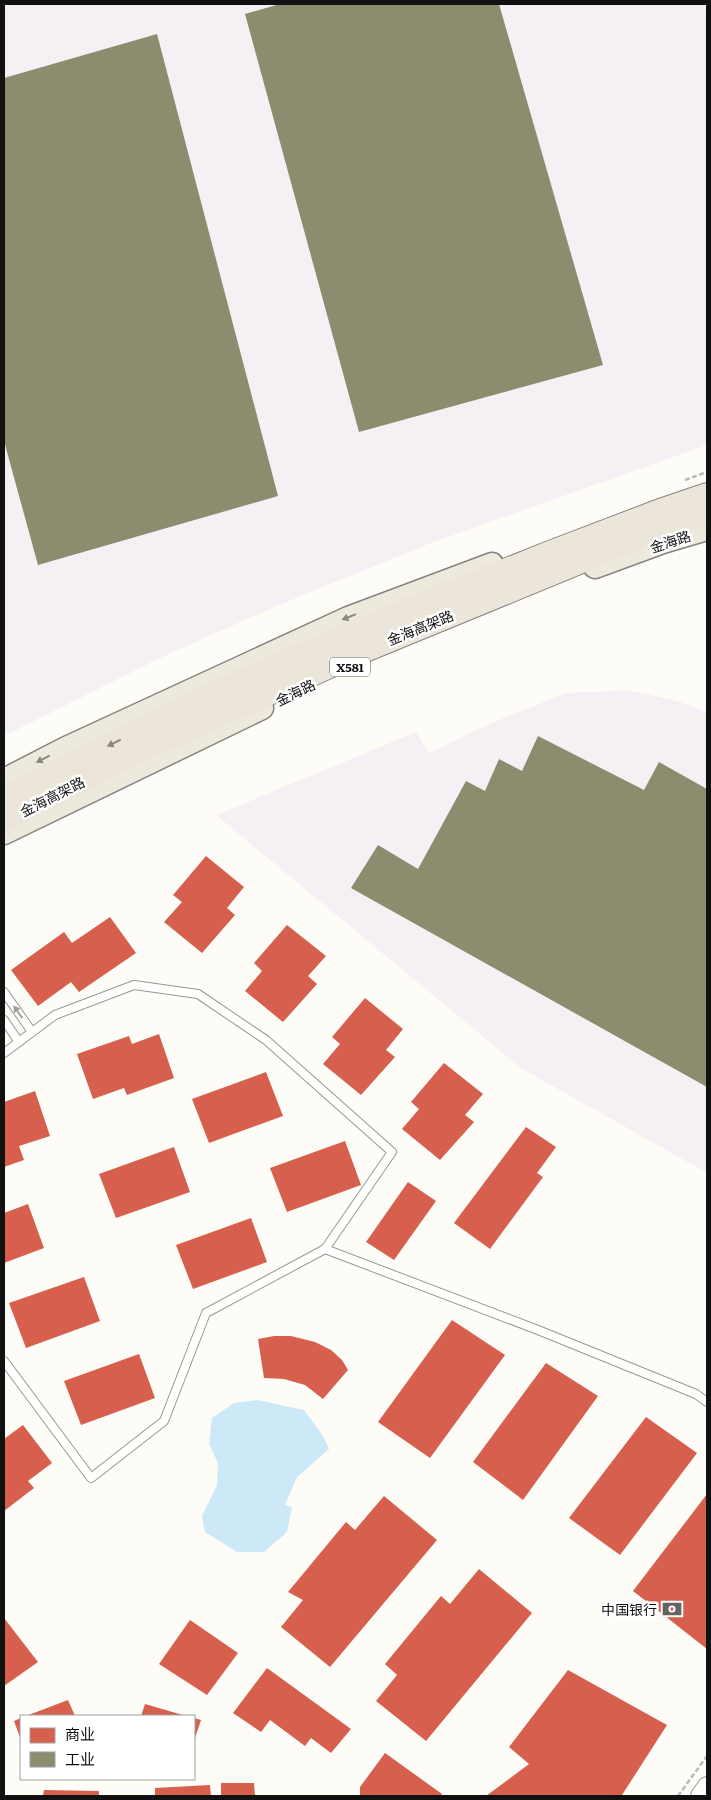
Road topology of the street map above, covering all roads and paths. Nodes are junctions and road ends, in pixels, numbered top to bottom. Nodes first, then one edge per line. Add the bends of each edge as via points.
1 (707, 487) edge
2 (707, 496) edge
3 (707, 514) edge
4 (707, 529) edge
5 (4, 780) edge
6 (4, 797) edge
7 (4, 820) edge
8 (4, 833) edge
9 (4, 992) edge
10 (4, 1020) edge
11 (32, 1032) junction
12 (19, 1042) junction
13 (4, 1054) edge
14 (325, 1249) junction
15 (4, 1361) edge
16 (707, 1402) edge
17 (707, 1786) edge
18 (700, 1796) edge

1 -> 5 main road via 348,618 66,748
2 -> 6 highway, 金海高架路 via 550,553 368,626 243,680
3 - 7 highway, 金海高架路 via 630,540 366,650 153,745
4 - 8 main road, 金海路 / X581 via 481,609 331,675
11 -> 9 lane
10 - 12 lane
11 - 12 lane
11 - 14 lane via 55,1015 134,985 198,994 266,1040 392,1152
12 - 13 lane
14 - 15 lane via 206,1313 164,1421 91,1478
14 - 16 lane via 538,1330 696,1394
17 - 18 street

